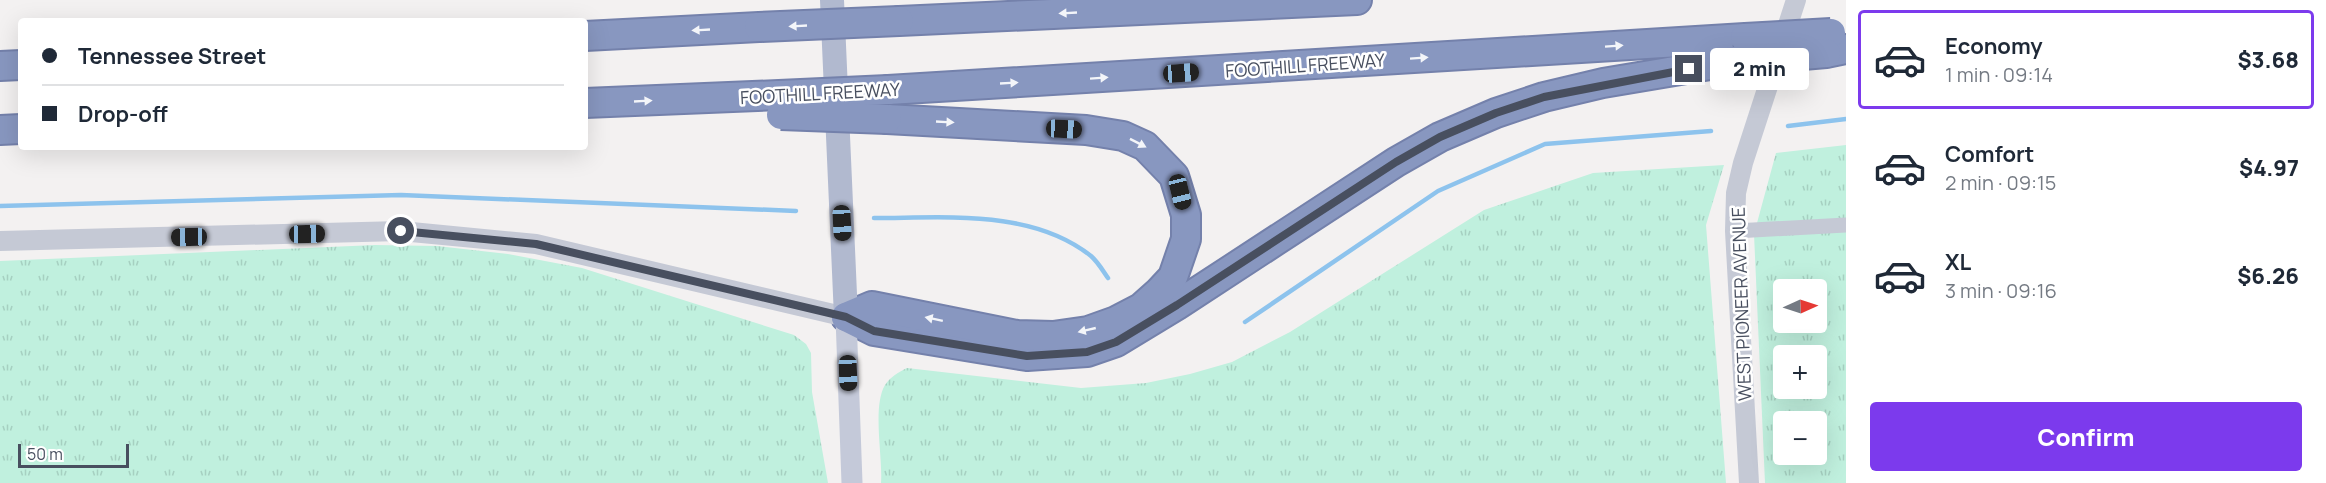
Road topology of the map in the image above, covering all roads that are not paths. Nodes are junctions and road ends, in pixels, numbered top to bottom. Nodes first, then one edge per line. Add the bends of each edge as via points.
1 (832, 0) edge
2 (985, 0) edge
3 (1357, 0) edge
4 (1796, 0) edge
5 (898, 21) junction
6 (588, 36) edge
7 (1837, 42) edge
8 (1739, 50) junction
9 (18, 65) edge
10 (0, 66) edge
11 (588, 103) edge
12 (780, 105) junction
13 (18, 129) edge
14 (0, 130) edge
15 (1846, 225) edge
16 (1735, 231) junction
17 (0, 241) edge
18 (846, 317) junction
19 (852, 483) edge
20 (1749, 483) edge

1 - 18 main road
2 - 5 highway
3 -> 5 highway
4 - 16 street, WEST PIONEER AVENUE via 1743,163 1736,194
5 -> 6 highway, bridge
7 - 8 highway, FOOTHILL FREEWAY, bridge
12 -> 8 highway, FOOTHILL FREEWAY, bridge via 888,90
8 - 18 highway via 1544,97 1440,137 1177,305 1116,342 1087,352 1027,356 874,331
9 - 10 highway
11 -> 12 highway, FOOTHILL FREEWAY via 709,98
12 -> 18 highway, bridge via 886,119 1086,130 1123,136 1145,146 1174,176 1186,215 1186,239 1173,276 1141,308 1116,321 1088,331 1053,336 1017,335 872,306
13 - 14 highway
15 - 16 street
16 - 20 street, WEST PIONEER AVENUE
17 - 18 street via 401,231 536,244
18 - 19 main road

